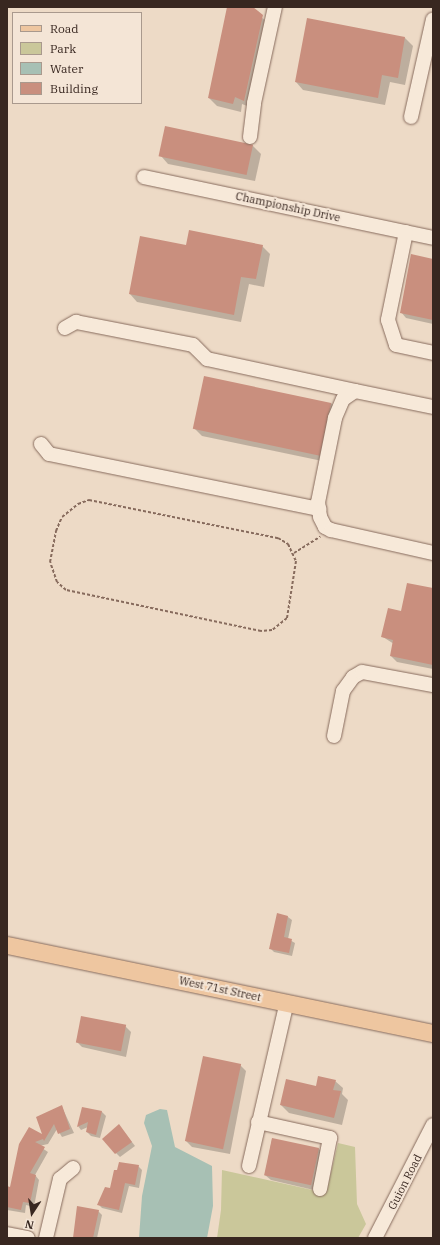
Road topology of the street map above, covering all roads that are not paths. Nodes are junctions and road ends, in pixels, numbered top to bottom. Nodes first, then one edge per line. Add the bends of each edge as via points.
1 (275, 7) edge
2 (433, 20) edge
3 (411, 117) dead end
4 (250, 137) dead end
5 (144, 177) dead end
6 (406, 232) junction
7 (433, 238) edge
8 (65, 328) dead end
9 (433, 352) edge
10 (355, 391) junction
11 (433, 407) edge
12 (41, 444) dead end
13 (319, 509) junction
14 (433, 553) edge
15 (433, 685) edge
16 (334, 736) dead end
17 (7, 945) edge
18 (287, 1002) junction
19 (433, 1033) edge
20 (258, 1122) junction
21 (433, 1125) edge
22 (249, 1166) dead end
23 (73, 1168) dead end
24 (320, 1189) dead end
25 (7, 1234) edge
26 (28, 1238) edge
27 (46, 1238) edge
28 (375, 1238) edge

1 - 4 street via 254,103
2 - 3 street
5 - 6 street, Championship Drive
6 - 7 street, Championship Drive
6 - 9 street via 388,320 396,345
8 - 10 street via 76,322 193,345 207,359
10 - 11 street
10 - 13 street via 343,399 335,418 318,502
12 - 13 street via 49,454
13 - 14 street via 325,527 331,530
15 - 16 street via 362,672 353,677 343,691
17 - 18 main road, West 71st Street
18 - 19 main road, West 71st Street
18 - 20 street
20 - 22 street
20 - 24 street via 330,1138
21 - 28 street, Guion Road
23 - 27 street via 60,1179
25 - 26 street

